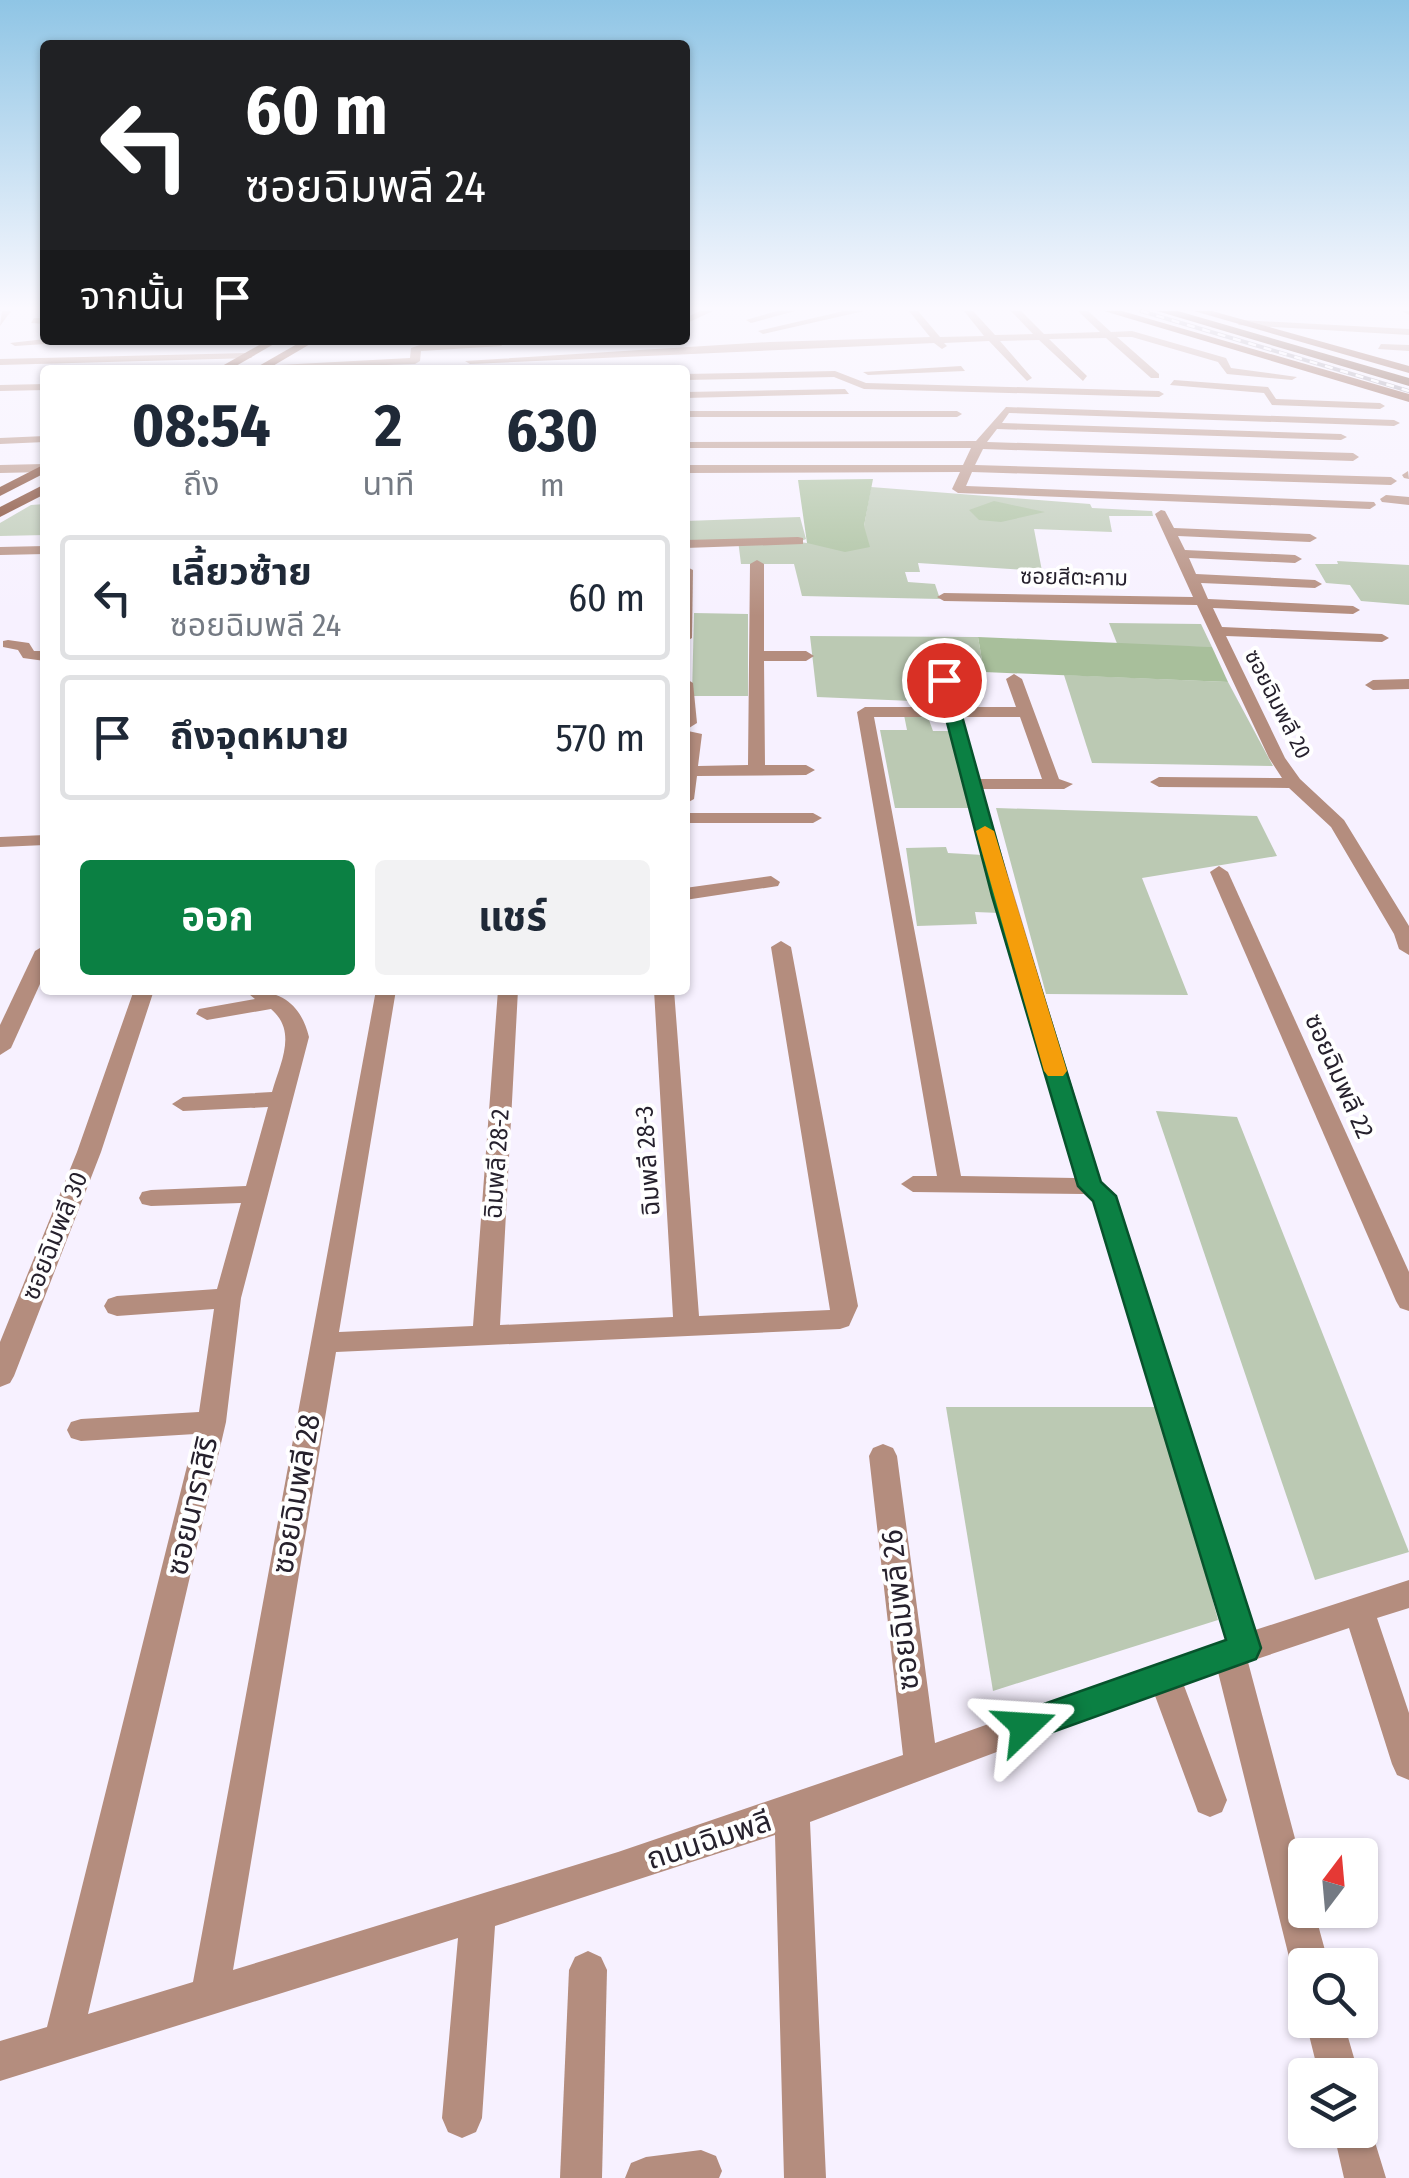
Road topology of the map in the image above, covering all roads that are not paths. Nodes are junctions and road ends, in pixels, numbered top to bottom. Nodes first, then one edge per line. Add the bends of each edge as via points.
1 (738, 413) junction
2 (1004, 413) edge
3 (1081, 413) edge
4 (1343, 413) edge
5 (690, 414) edge
6 (957, 414) dead end
7 (1205, 417) junction
8 (1348, 421) junction
9 (1394, 423) dead end
10 (993, 426) junction
11 (1211, 433) junction
12 (1358, 437) dead end
13 (40, 439) edge
14 (0, 441) edge
15 (690, 444) edge
16 (742, 444) junction
17 (979, 444) junction
18 (1218, 453) junction
19 (1353, 457) dead end
20 (883, 466) junction
21 (40, 468) edge
22 (0, 469) edge
23 (690, 469) edge
24 (968, 469) junction
25 (40, 471) edge
26 (1231, 477) junction
27 (26, 478) junction
28 (0, 479) edge
29 (1391, 481) dead end
30 (959, 484) junction
31 (40, 491) edge
32 (0, 492) edge
33 (1189, 498) junction
34 (1386, 499) dead end
35 (1243, 500) junction
36 (1409, 500) edge
37 (1264, 501) junction
38 (1335, 504) junction
39 (1370, 506) dead end
40 (0, 513) edge
41 (1161, 514) dead end
42 (1194, 514) dead end
43 (1272, 521) dead end
44 (1351, 524) dead end
45 (1170, 532) junction
46 (1310, 538) dead end
47 (798, 541) dead end
48 (690, 544) edge
49 (40, 550) edge
50 (1, 552) edge
51 (1180, 554) junction
52 (1295, 559) dead end
53 (757, 564) dead end
54 (1191, 578) junction
55 (1315, 584) dead end
56 (944, 597) dead end
57 (1203, 602) junction
58 (1353, 610) dead end
59 (1216, 631) junction
60 (1382, 638) dead end
61 (8, 644) dead end
62 (40, 656) edge
63 (757, 656) junction
64 (806, 656) dead end
65 (1014, 679) dead end
66 (944, 680) dead end
67 (1409, 684) edge
68 (1373, 685) dead end
69 (1025, 712) junction
70 (954, 713) junction
71 (690, 715) edge
72 (756, 727) junction
73 (780, 728) dead end
74 (756, 770) junction
75 (806, 770) dead end
76 (690, 771) joint
77 (1158, 782) dead end
78 (1294, 783) junction
79 (972, 784) junction
80 (690, 818) edge
81 (813, 818) dead end
82 (40, 840) edge
83 (0, 842) edge
84 (1219, 872) dead end
85 (770, 882) dead end
86 (690, 893) edge
87 (781, 947) dead end
88 (1409, 949) edge
89 (40, 962) edge
90 (142, 995) edge
91 (385, 995) edge
92 (508, 995) edge
93 (664, 995) edge
94 (266, 996) edge
95 (207, 1014) dead end
96 (0, 1048) edge
97 (281, 1099) junction
98 (182, 1104) dead end
99 (950, 1183) junction
100 (913, 1184) dead end
101 (1090, 1186) junction
102 (256, 1194) junction
103 (151, 1198) dead end
104 (228, 1298) junction
105 (1409, 1301) edge
106 (117, 1306) dead end
107 (687, 1328) junction
108 (486, 1338) junction
109 (322, 1343) junction
110 (0, 1376) edge
111 (212, 1422) junction
112 (81, 1430) dead end
113 (883, 1456) dead end
114 (1409, 1594) edge
115 (1360, 1610) junction
116 (1238, 1651) junction
117 (1164, 1675) junction
118 (921, 1764) junction
119 (1409, 1764) edge
120 (1210, 1800) dead end
121 (792, 1812) junction
122 (478, 1914) junction
123 (1306, 1948) edge
124 (588, 1970) dead end
125 (209, 1999) junction
126 (62, 2043) junction
127 (0, 2062) edge
128 (462, 2118) dead end
129 (1358, 2148) edge
130 (701, 2170) dead end
131 (581, 2178) edge
132 (646, 2178) edge
133 (805, 2178) edge
134 (1366, 2178) edge

1 - 5 street
1 - 6 street
1 - 16 street
2 - 10 street
3 - 7 street
4 - 8 street
7 - 8 street
7 - 11 street
8 - 9 street
10 - 11 street
10 - 17 street
11 - 12 street
11 - 18 street
13 - 14 street
15 - 16 street
16 - 17 street
17 - 18 street
17 - 24 street
18 - 19 street
18 - 26 street
20 - 23 street
20 - 24 street
20 - 30 street via 888,477
21 - 22 street
24 - 26 street
24 - 30 street
25 - 27 main road
26 - 29 street
26 - 35 street
27 - 28 street
27 - 32 main road
30 - 33 street via 961,490 1051,498
31 - 40 main road
33 - 35 street
33 - 42 street
34 - 36 street
35 - 37 street
37 - 38 street
37 - 43 street
38 - 39 street
38 - 44 street
41 - 45 street, ซอยฉิมพลี 20
45 - 46 street
45 - 51 street, ซอยฉิมพลี 20
47 - 48 street
49 - 50 street
51 - 52 street
51 - 54 street, ซอยฉิมพลี 20
53 - 63 street
54 - 55 street
54 - 57 street, ซอยฉิมพลี 20
56 - 57 street, ซอยสีตะคาม
57 - 58 street, ซอยสีตะคาม
57 - 59 street, ซอยฉิมพลี 20
59 - 60 street
59 - 78 street, ซอยฉิมพลี 20
61 - 62 street
63 - 64 street
63 - 72 street
65 - 69 street
66 - 70 street
67 - 68 street
69 - 70 street
69 - 79 street via 1058,784
70 - 79 street
70 - 99 street via 865,712
71 - 76 street
72 - 73 street
72 - 74 street
74 - 75 street
74 - 76 street
77 - 78 street
78 - 88 street, ซอยฉิมพลี 20 via 1338,824
79 - 101 street
80 - 81 street
82 - 83 street
84 - 105 street, ซอยฉิมพลี 22
85 - 86 street
87 - 107 street via 844,1306 840,1320
89 - 96 street
90 - 110 street, ซอยฉิมพลี 30
91 - 109 street, ซอยฉิมพลี 28
92 - 108 street, ฉิมพลี 28-2
93 - 107 street, ฉิมพลี 28-3
94 - 95 street
94 - 97 street, ซอยนาราสิริ via 296,1024 298,1036
97 - 98 street
97 - 102 street, ซอยนาราสิริ
99 - 100 street
99 - 101 street
101 - 116 street via 1104,1196
102 - 103 street
102 - 104 street, ซอยนาราสิริ
104 - 106 street
104 - 111 street, ซอยนาราสิริ
107 - 108 street
108 - 109 street
109 - 125 street, ซอยฉิมพลี 28
111 - 112 street
111 - 126 street, ซอยนาราสิริ
113 - 118 street, ซอยฉิมพลี 26
114 - 115 street, ถนนฉิมพลี
115 - 116 street, ถนนฉิมพลี
115 - 119 street
116 - 117 street, ถนนฉิมพลี
116 - 123 street
117 - 118 street, ถนนฉิมพลี
117 - 120 street
118 - 121 street, ถนนฉิมพลี
121 - 122 street, ถนนฉิมพลี
121 - 133 street
122 - 125 street, ถนนฉิมพลี
122 - 128 street
124 - 131 street
125 - 126 street, ถนนฉิมพลี
126 - 127 street, ถนนฉิมพลี
129 - 134 street
130 - 132 street

